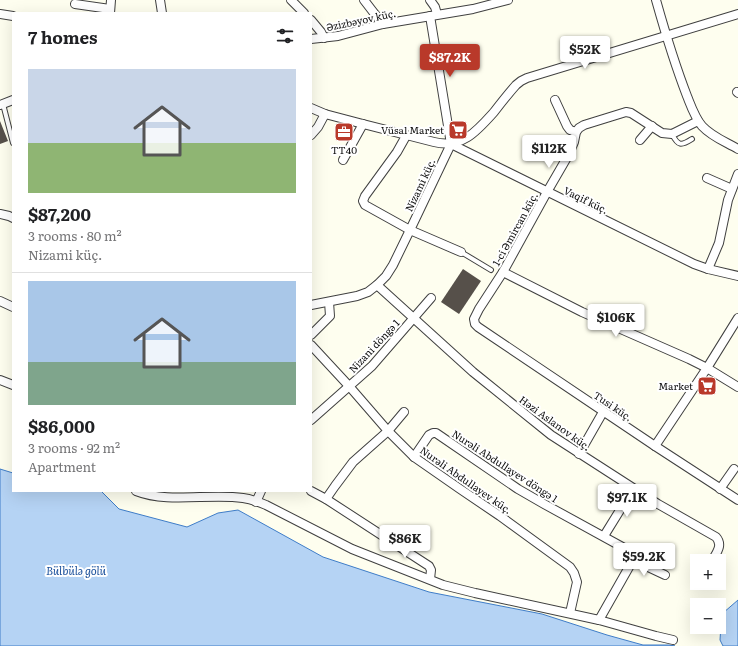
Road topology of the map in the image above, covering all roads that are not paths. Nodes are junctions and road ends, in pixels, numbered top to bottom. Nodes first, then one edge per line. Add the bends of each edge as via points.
1 (112, 0) edge
2 (162, 0) edge
3 (292, 0) edge
4 (364, 0) edge
5 (430, 0) edge
6 (508, 0) edge
7 (656, 0) edge
8 (493, 2) edge
9 (75, 4) dead end
10 (110, 11) edge
11 (162, 12) edge
12 (303, 12) edge
13 (0, 14) edge
14 (738, 14) edge
15 (433, 15) junction
16 (12, 16) edge
17 (312, 21) edge
18 (382, 24) junction
19 (666, 35) junction
20 (324, 38) junction
21 (312, 39) edge
22 (12, 100) edge
23 (555, 100) dead end
24 (2, 104) edge
25 (312, 108) edge
26 (325, 114) junction
27 (698, 122) junction
28 (363, 124) junction
29 (652, 126) junction
30 (576, 132) junction
31 (312, 134) edge
32 (672, 134) junction
33 (406, 136) junction
34 (12, 139) edge
35 (692, 139) dead end
36 (640, 140) dead end
37 (451, 144) junction
38 (738, 149) edge
39 (344, 160) dead end
40 (738, 174) edge
41 (707, 178) dead end
42 (732, 189) junction
43 (547, 192) junction
44 (0, 214) edge
45 (12, 218) edge
46 (410, 230) junction
47 (461, 252) joint
48 (708, 269) junction
49 (491, 270) dead end
50 (503, 272) junction
51 (738, 276) edge
52 (378, 285) junction
53 (430, 298) dead end
54 (0, 301) edge
55 (329, 302) junction
56 (312, 305) edge
57 (12, 307) edge
58 (413, 318) junction
59 (738, 318) edge
60 (478, 327) joint
61 (312, 334) edge
62 (312, 347) edge
63 (707, 368) junction
64 (0, 380) edge
65 (12, 385) edge
66 (349, 386) junction
67 (738, 387) edge
68 (404, 412) dead end
69 (603, 412) junction
70 (312, 419) edge
71 (388, 431) junction
72 (655, 446) junction
73 (579, 454) junction
74 (414, 457) junction
75 (734, 469) dead end
76 (634, 489) junction
77 (720, 489) junction
78 (139, 492) edge
79 (261, 492) edge
80 (312, 492) edge
81 (218, 494) edge
82 (326, 499) junction
83 (738, 500) edge
84 (256, 502) junction
85 (604, 536) junction
86 (716, 554) edge
87 (633, 560) junction
88 (665, 576) dead end
89 (430, 579) junction
90 (570, 613) junction
91 (599, 620) junction
92 (673, 640) dead end

1 - 10 street
2 - 11 street
3 - 12 street
4 - 18 street
5 - 15 street via 434,7
6 - 8 street, Əzizbəyov küç.
7 - 19 street
8 - 15 street, Əzizbəyov küç. via 473,9
9 - 10 street
13 - 16 street
14 - 19 street
15 - 18 street, Əzizbəyov küç.
15 - 37 street
17 - 20 street
18 - 20 street, Əzizbəyov küç.
19 - 27 street
19 - 37 street via 521,80 472,135
20 - 21 street, Əzizbəyov küç.
22 - 24 street
23 - 30 street via 567,126
24 - 34 lane
25 - 26 street, Vaqif küç.
26 - 28 street, Vaqif küç.
26 - 31 street
27 - 32 street
27 - 38 street via 716,137
28 - 33 street, Vaqif küç.
28 - 39 street
29 - 30 street via 626,112 584,125
29 - 32 street via 662,133
29 - 36 street
30 - 43 street, 1-ci Əmircan küç. via 570,154
32 - 35 lane via 679,144
33 - 37 street, Vaqif küç.
33 - 46 street via 363,201 369,208
37 - 43 street, Vaqif küç.
37 - 46 street, Nizami küç.
40 - 42 street
41 - 42 street
42 - 48 street via 719,243
43 - 48 street, Vaqif küç.
43 - 50 street, 1-ci Əmircan küç.
44 - 45 street
46 - 47 street
46 - 52 street, Nizami küç. via 393,265
47 - 49 lane
48 - 51 street, Vaqif küç.
50 - 60 street, 1-ci Əmircan küç. via 474,319
50 - 63 street via 582,312
52 - 55 street, Nizami küç. via 357,296
52 - 58 street, Həzi Aslanov küç.
53 - 58 street, Nizani döngə 1
54 - 57 street
55 - 56 street, Nizami küç.
55 - 61 street via 330,316
58 - 66 street, Nizani döngə 1 via 372,366
58 - 73 street, Həzi Aslanov küç. via 485,382
59 - 63 street
60 - 69 street, Tusi küç.
62 - 66 street, Nurəli Abdullayev küç.
63 - 67 street
63 - 72 street
64 - 65 street
66 - 70 street, Nizani döngə 1
66 - 71 street, Nurəli Abdullayev küç.
68 - 71 street
69 - 72 street, Tusi küç.
69 - 73 street
71 - 74 street, Nurəli Abdullayev küç.
71 - 82 street via 353,462
72 - 77 street, Tusi küç.
73 - 76 street, Həzi Aslanov küç.
74 - 85 street, Nurəli Abdullayev döngə 1 via 429,435 436,433 518,489
74 - 90 street, Nurəli Abdullayev küç. via 570,568 577,582
75 - 77 street
76 - 85 street
76 - 86 street, Həzi Aslanov küç. via 716,537 720,546
77 - 83 street, Tusi küç.
78 - 81 street via 152,496
79 - 84 street
80 - 82 street
81 - 84 street
82 - 89 street via 429,566
84 - 89 street via 352,549
85 - 87 street, Nurəli Abdullayev döngə 1 via 626,549
87 - 88 street
87 - 91 street
89 - 90 street via 475,593
90 - 91 street
91 - 92 street

